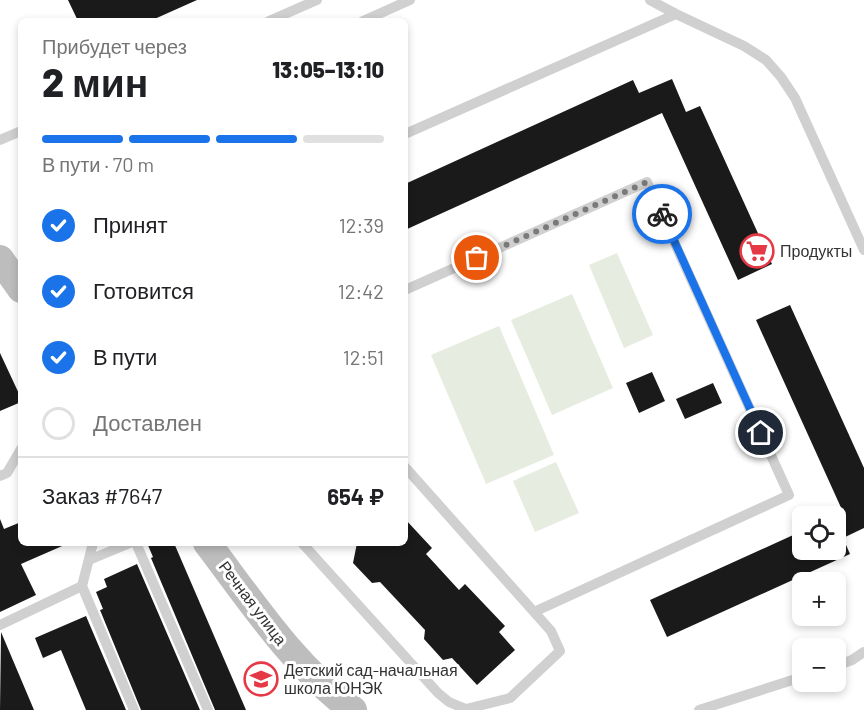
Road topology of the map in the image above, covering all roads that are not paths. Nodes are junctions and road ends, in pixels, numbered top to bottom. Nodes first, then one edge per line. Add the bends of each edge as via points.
1 (317, 0) edge
2 (410, 0) edge
3 (650, 0) edge
4 (676, 14) junction
5 (276, 18) edge
6 (370, 18) edge
7 (18, 132) edge
8 (408, 133) edge
9 (0, 140) edge
10 (864, 250) edge
11 (6, 261) edge
12 (18, 283) edge
13 (408, 289) edge
14 (18, 453) edge
15 (408, 470) edge
16 (0, 476) edge
17 (92, 546) edge
18 (123, 546) edge
19 (137, 546) edge
20 (209, 546) edge
21 (305, 546) edge
22 (89, 560) junction
23 (82, 586) junction
24 (534, 612) junction
25 (0, 625) edge
26 (864, 652) edge
27 (846, 662) edge
28 (792, 680) edge
29 (134, 710) edge
30 (208, 710) edge
31 (353, 710) edge
32 (699, 710) edge

1 - 5 lane
2 - 6 lane
3 - 4 lane
4 - 8 lane
4 - 10 lane via 744,46 766,60 781,77 795,98
7 - 9 lane
11 - 12 street
13 - 24 lane via 647,182 789,495
14 - 16 lane via 7,473
15 - 24 lane
17 - 22 lane
18 - 22 lane
19 - 30 lane
20 - 31 street, Речная улица via 286,647
21 - 24 lane via 438,693 466,709 510,698 560,651 551,631
22 - 23 lane
23 - 25 lane
23 - 29 lane
26 - 27 lane
28 - 32 lane

